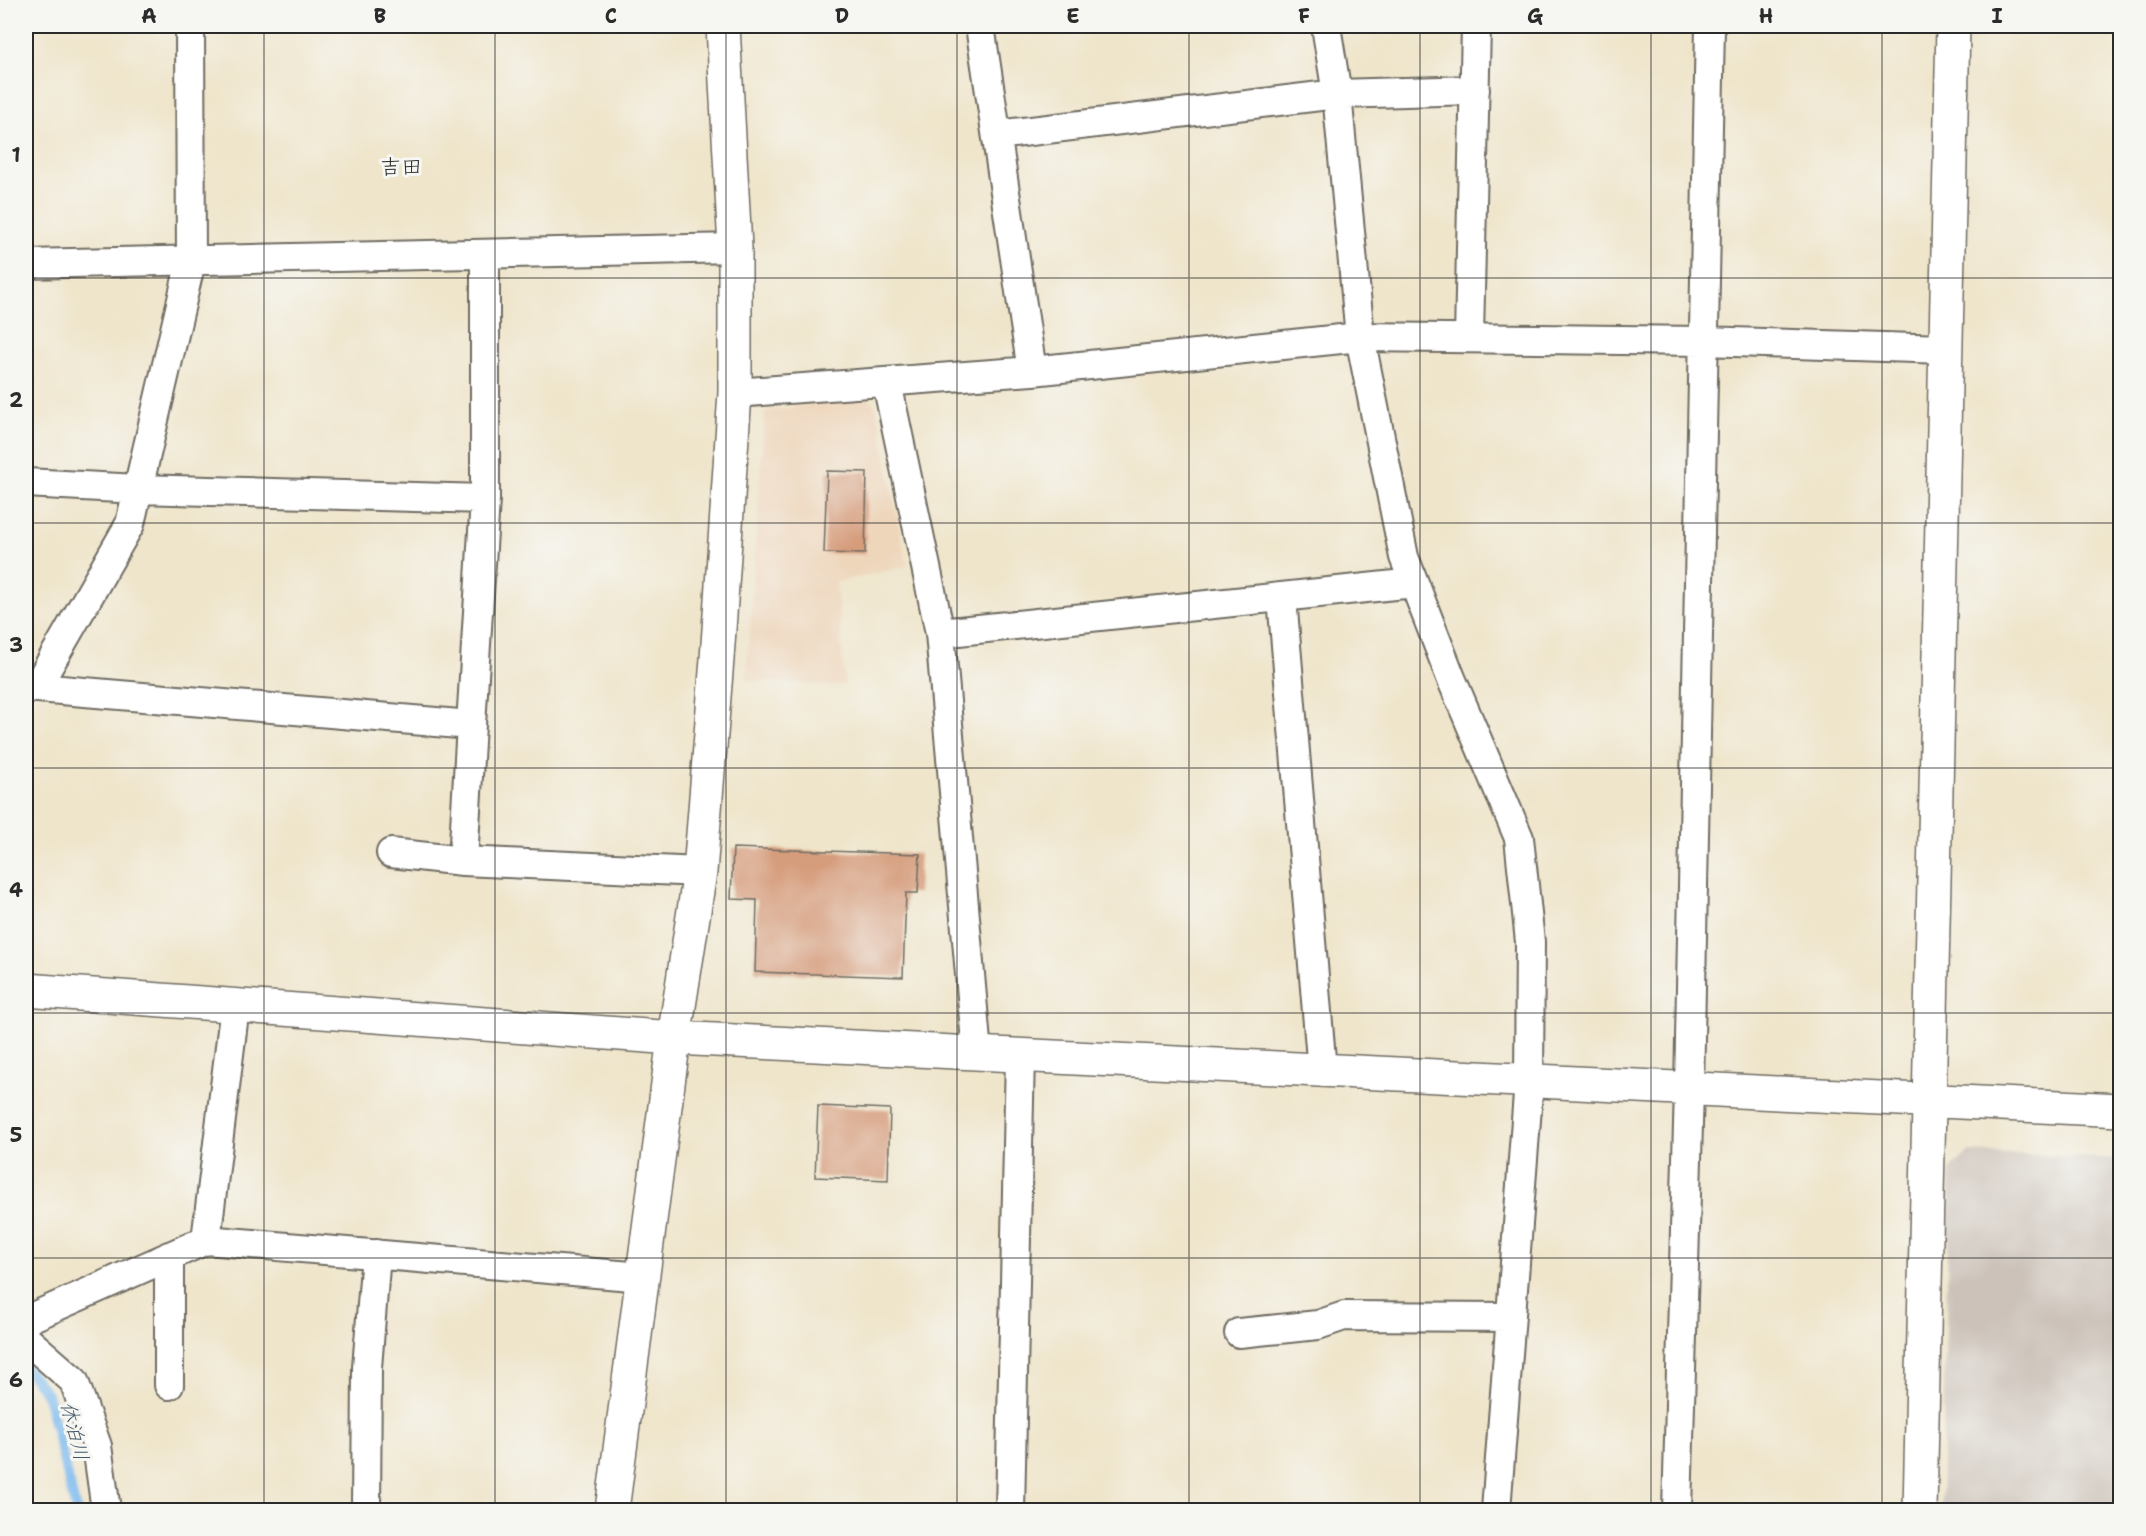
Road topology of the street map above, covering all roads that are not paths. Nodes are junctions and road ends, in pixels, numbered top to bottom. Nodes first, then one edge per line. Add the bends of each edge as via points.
1 (190, 26) edge
2 (723, 26) edge
3 (980, 26) edge
4 (1326, 26) edge
5 (1476, 26) edge
6 (1710, 26) edge
7 (1953, 26) edge
8 (1475, 90) junction
9 (1337, 94) junction
10 (997, 135) junction
11 (735, 248) junction
12 (485, 254) junction
13 (191, 261) junction
14 (26, 264) edge
15 (1360, 337) junction
16 (1469, 337) junction
17 (1703, 340) junction
18 (1945, 349) junction
19 (1032, 371) junction
20 (887, 382) junction
21 (735, 393) junction
22 (26, 483) edge
23 (138, 489) junction
24 (485, 499) junction
25 (1414, 583) junction
26 (1282, 598) junction
27 (940, 633) junction
28 (31, 688) edge
29 (471, 725) junction
30 (391, 853) dead end
31 (463, 861) junction
32 (700, 872) junction
33 (26, 990) edge
34 (236, 1006) junction
35 (674, 1038) junction
36 (977, 1054) junction
37 (1020, 1055) junction
38 (1322, 1071) junction
39 (1529, 1081) junction
40 (1689, 1089) junction
41 (1929, 1101) junction
42 (2121, 1110) edge
43 (206, 1240) junction
44 (376, 1254) junction
45 (169, 1256) junction
46 (643, 1277) junction
47 (1511, 1317) junction
48 (26, 1320) edge
49 (1239, 1333) dead end
50 (26, 1339) edge
51 (169, 1385) dead end
52 (106, 1510) edge
53 (366, 1510) edge
54 (612, 1510) edge
55 (1010, 1510) edge
56 (1496, 1510) edge
57 (1677, 1510) edge
58 (1920, 1510) edge

1 - 13 street
2 - 11 street
3 - 10 street
4 - 9 street
5 - 8 street
6 - 17 street
7 - 18 street
8 - 9 street
8 - 16 street
9 - 10 street
9 - 15 street
10 - 19 street
11 - 12 street
11 - 21 street
12 - 13 street
12 - 24 street
13 - 14 street
13 - 23 street
15 - 16 street
15 - 19 street
15 - 25 street via 1404,558
16 - 17 street
17 - 18 street
17 - 40 street
18 - 41 street
19 - 20 street
20 - 21 street
20 - 27 street
21 - 32 street
22 - 23 street
23 - 24 street
23 - 28 street via 130,524
24 - 29 street
25 - 26 street
25 - 39 street via 1519,838 1530,942
26 - 27 street
26 - 38 street
27 - 36 street
28 - 29 street
29 - 31 street
30 - 31 street
31 - 32 street
32 - 35 street
33 - 34 street
34 - 35 street
34 - 43 street
35 - 36 street
35 - 46 street
36 - 37 street
37 - 38 street
37 - 55 street
38 - 39 street
39 - 40 street
39 - 47 street
40 - 41 street
40 - 57 street
41 - 42 street
41 - 58 street
43 - 44 street
43 - 45 street
44 - 46 street
44 - 53 street via 367,1368
45 - 48 street
45 - 51 street
46 - 54 street
47 - 49 street via 1344,1316 1318,1325
47 - 56 street
50 - 52 street via 74,1381 97,1446

